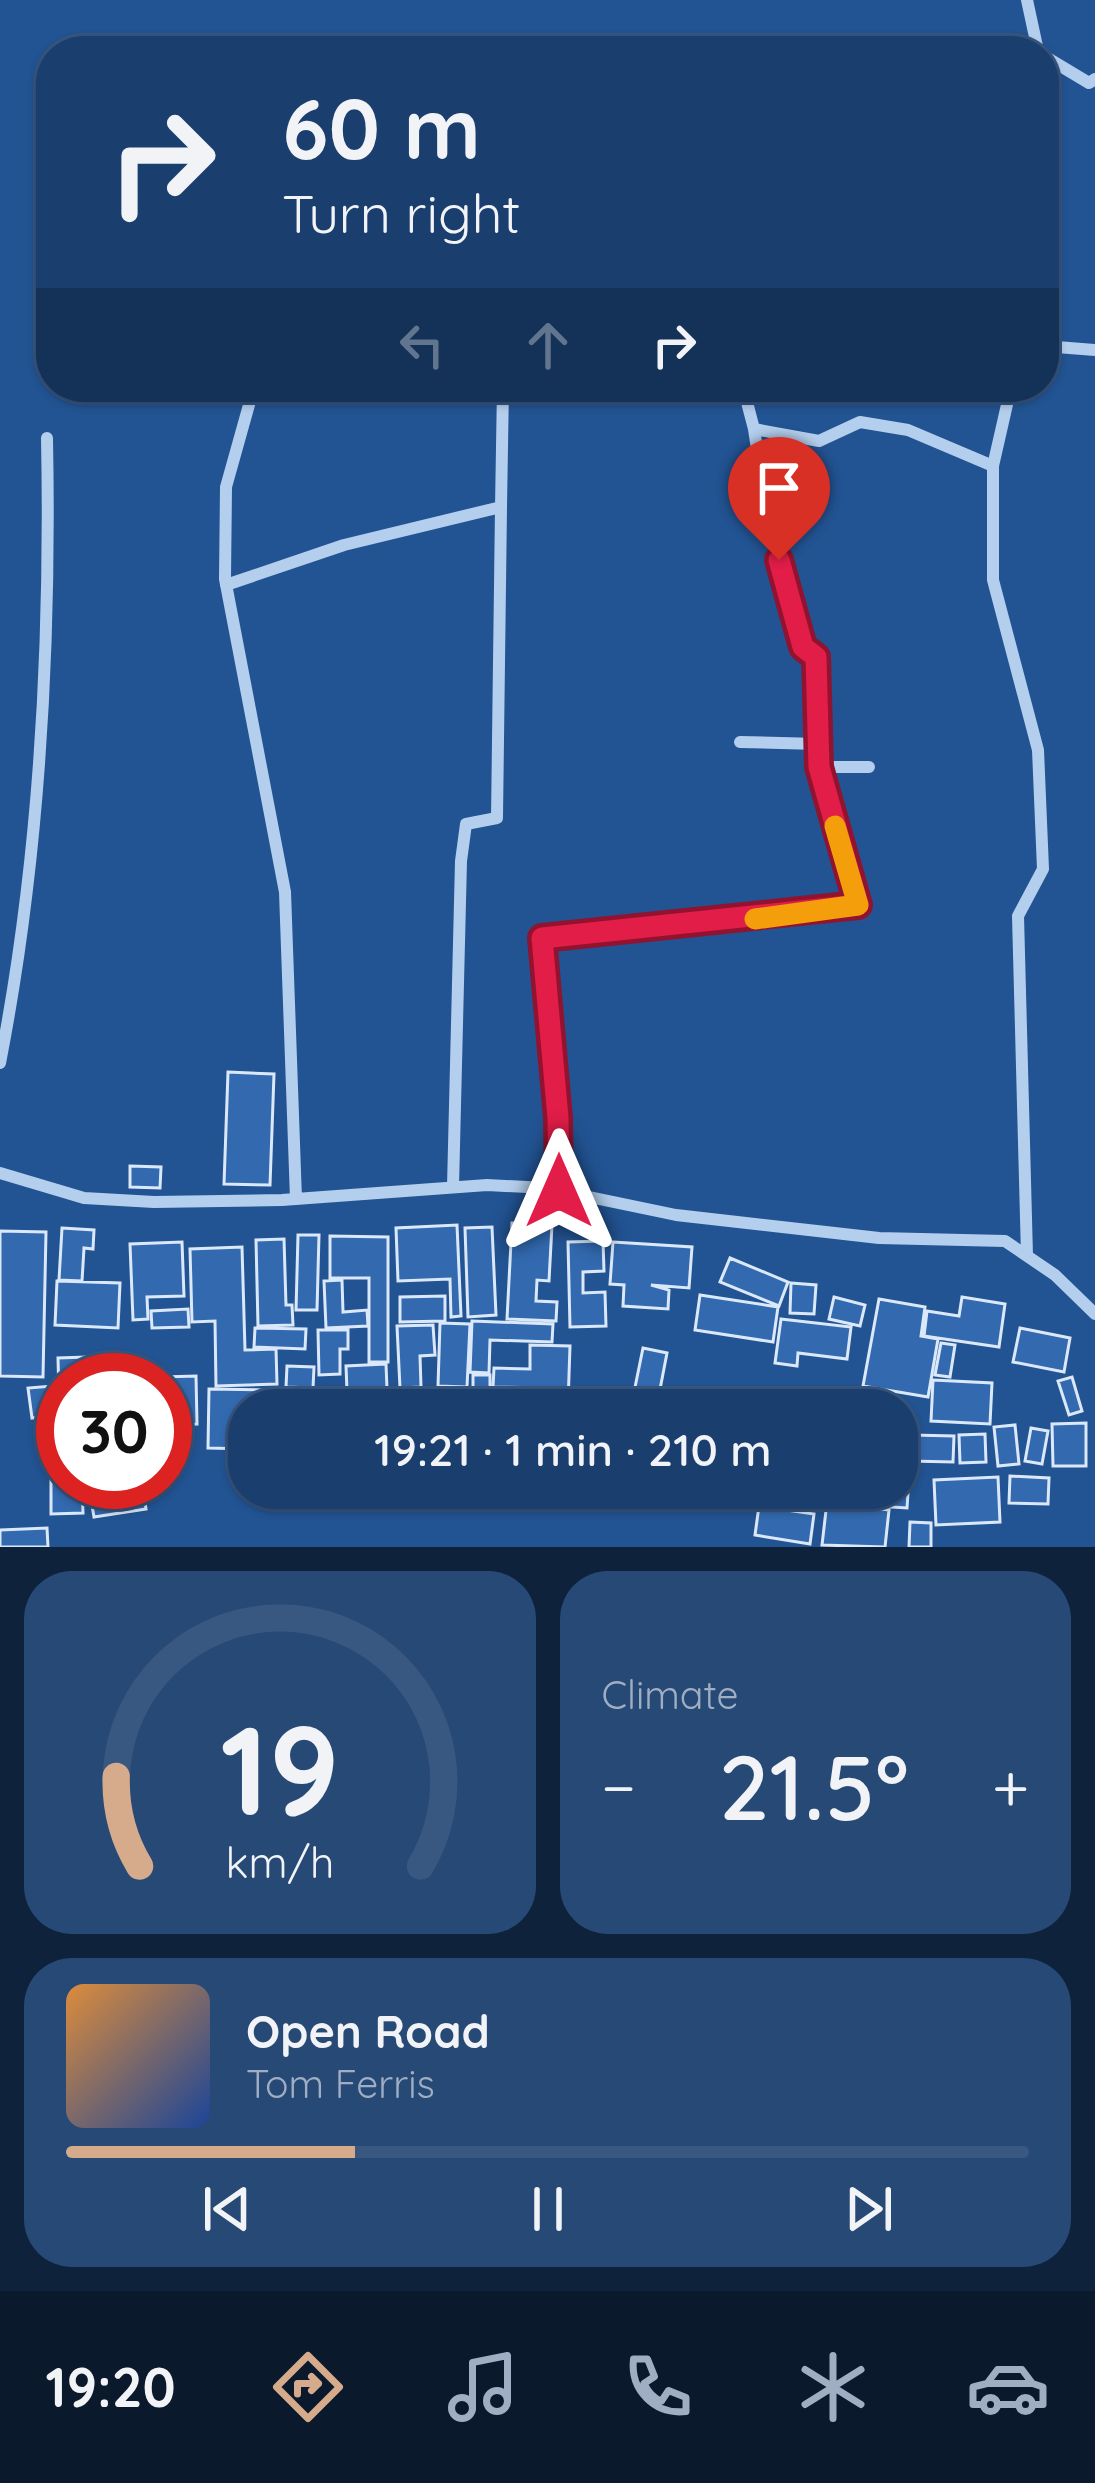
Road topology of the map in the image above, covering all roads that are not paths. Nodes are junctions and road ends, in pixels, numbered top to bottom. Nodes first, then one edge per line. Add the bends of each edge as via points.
1 (1027, 0) edge
2 (1036, 36) edge
3 (1059, 65) edge
4 (1095, 79) edge
5 (1059, 347) edge
6 (1095, 350) edge
7 (250, 402) edge
8 (503, 402) edge
9 (747, 402) edge
10 (1008, 402) edge
11 (754, 429) junction
12 (46, 438) dead end
13 (993, 466) junction
14 (501, 507) junction
15 (226, 585) junction
16 (740, 742) dead end
17 (818, 744) junction
18 (819, 767) junction
19 (869, 767) dead end
20 (0, 1063) edge
21 (0, 1173) edge
22 (453, 1186) junction
23 (559, 1191) junction
24 (296, 1199) junction
25 (1027, 1256) junction
26 (1095, 1314) edge

1 - 2 street
3 - 4 street
5 - 6 street
7 - 15 street via 226,487
8 - 14 street
9 - 11 street
10 - 13 street
11 - 13 street via 819,441 860,422 908,430
11 - 17 street via 767,516 803,647 816,657
12 - 20 street via 46,664 22,952
13 - 25 street via 993,580 1038,750 1043,869 1018,916
14 - 15 street via 344,544
14 - 22 street via 496,818 466,824 461,861
15 - 24 street via 285,892
16 - 17 street
17 - 18 street
18 - 19 street
18 - 23 street via 858,905 542,938
21 - 24 street via 84,1198
22 - 23 street
22 - 24 street
23 - 25 street via 676,1215 879,1238 1005,1241
25 - 26 street

